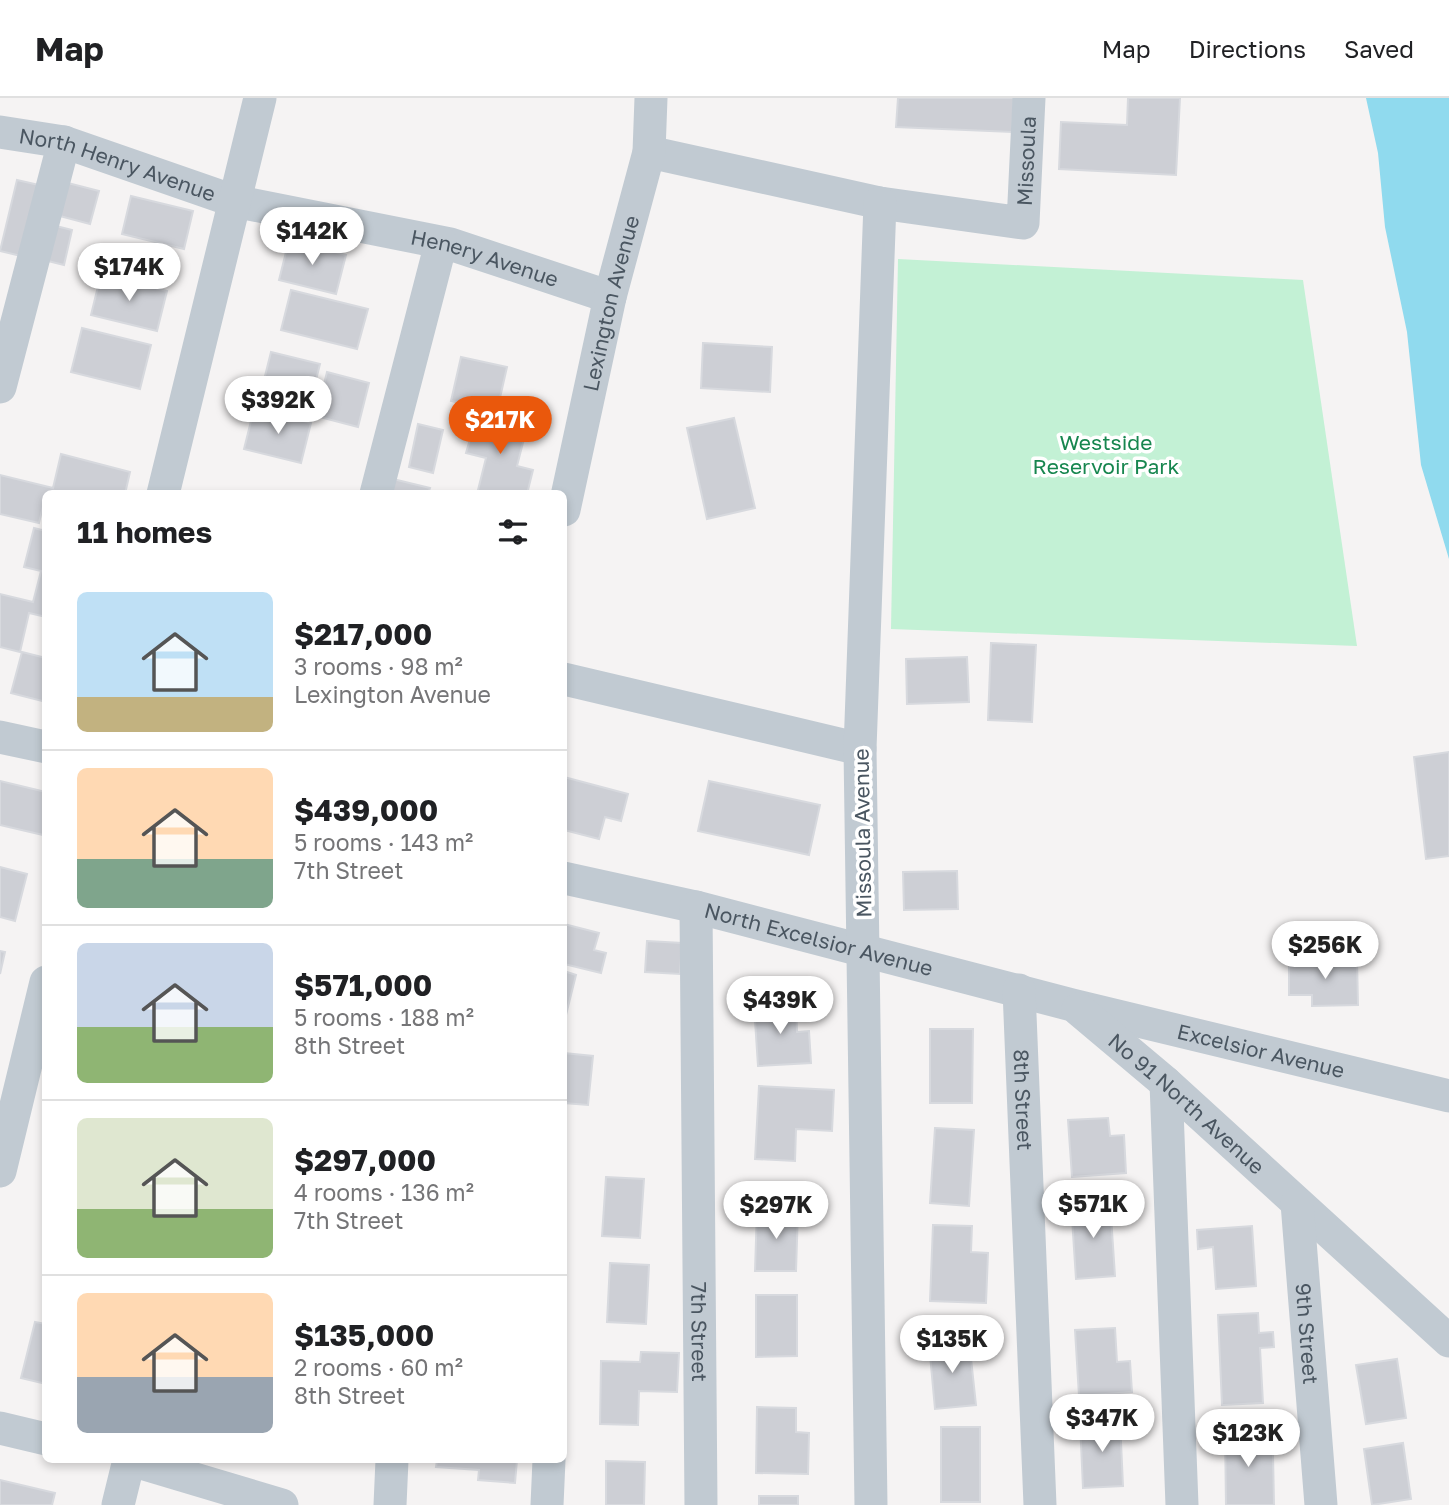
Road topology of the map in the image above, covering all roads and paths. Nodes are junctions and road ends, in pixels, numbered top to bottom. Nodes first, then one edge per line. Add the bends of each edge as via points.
1 (260, 98) edge
2 (650, 98) edge
3 (1029, 98) edge
4 (0, 132) edge
5 (64, 142) junction
6 (649, 152) junction
7 (234, 201) junction
8 (880, 203) junction
9 (441, 243) junction
10 (610, 296) junction
11 (0, 387) edge
12 (164, 490) edge
13 (377, 490) edge
14 (567, 496) edge
15 (567, 680) edge
16 (0, 737) edge
17 (42, 746) edge
18 (860, 749) junction
19 (567, 879) edge
20 (696, 907) junction
21 (863, 951) junction
22 (1018, 990) junction
23 (42, 998) edge
24 (1072, 1005) junction
25 (1166, 1083) junction
26 (1449, 1096) edge
27 (0, 1171) edge
28 (1297, 1203) junction
29 (1448, 1343) edge
30 (0, 1428) edge
31 (42, 1438) edge
32 (129, 1463) edge
33 (138, 1463) edge
34 (392, 1463) edge
35 (548, 1463) edge
36 (231, 1497) edge
37 (118, 1505) edge
38 (282, 1505) edge
39 (390, 1505) edge
40 (547, 1505) edge
41 (701, 1505) edge
42 (871, 1505) edge
43 (1040, 1505) edge
44 (1182, 1505) edge
45 (1321, 1505) edge

1 - 7 street
2 - 6 street, Lexington Avenue
3 - 8 street, Missoula via 1023,223
4 - 5 street, North Henry Avenue
5 - 7 street, North Henry Avenue
5 - 11 street
6 - 8 street
6 - 10 street, Lexington Avenue
7 - 9 street, Henery Avenue
7 - 12 street
8 - 18 street, Missoula Avenue
9 - 10 street, Henery Avenue
9 - 13 street
10 - 14 street, Lexington Avenue
15 - 18 street
16 - 17 street
18 - 21 street, Missoula Avenue
19 - 20 street, North Excelsior Avenue
20 - 21 street, North Excelsior Avenue
20 - 41 street, 7th Street
21 - 22 street, North Excelsior Avenue
21 - 42 street, Missoula Avenue
22 - 24 street, North Excelsior Avenue
22 - 43 street, 8th Street
23 - 27 street
24 - 25 street, No 91 North Avenue
24 - 26 street, Excelsior Avenue
25 - 28 street, No 91 North Avenue
25 - 44 street
28 - 29 street, No 91 North Avenue
28 - 45 street, 9th Street
30 - 31 street
32 - 37 street
33 - 36 street
34 - 39 street
35 - 40 street
36 - 38 street

